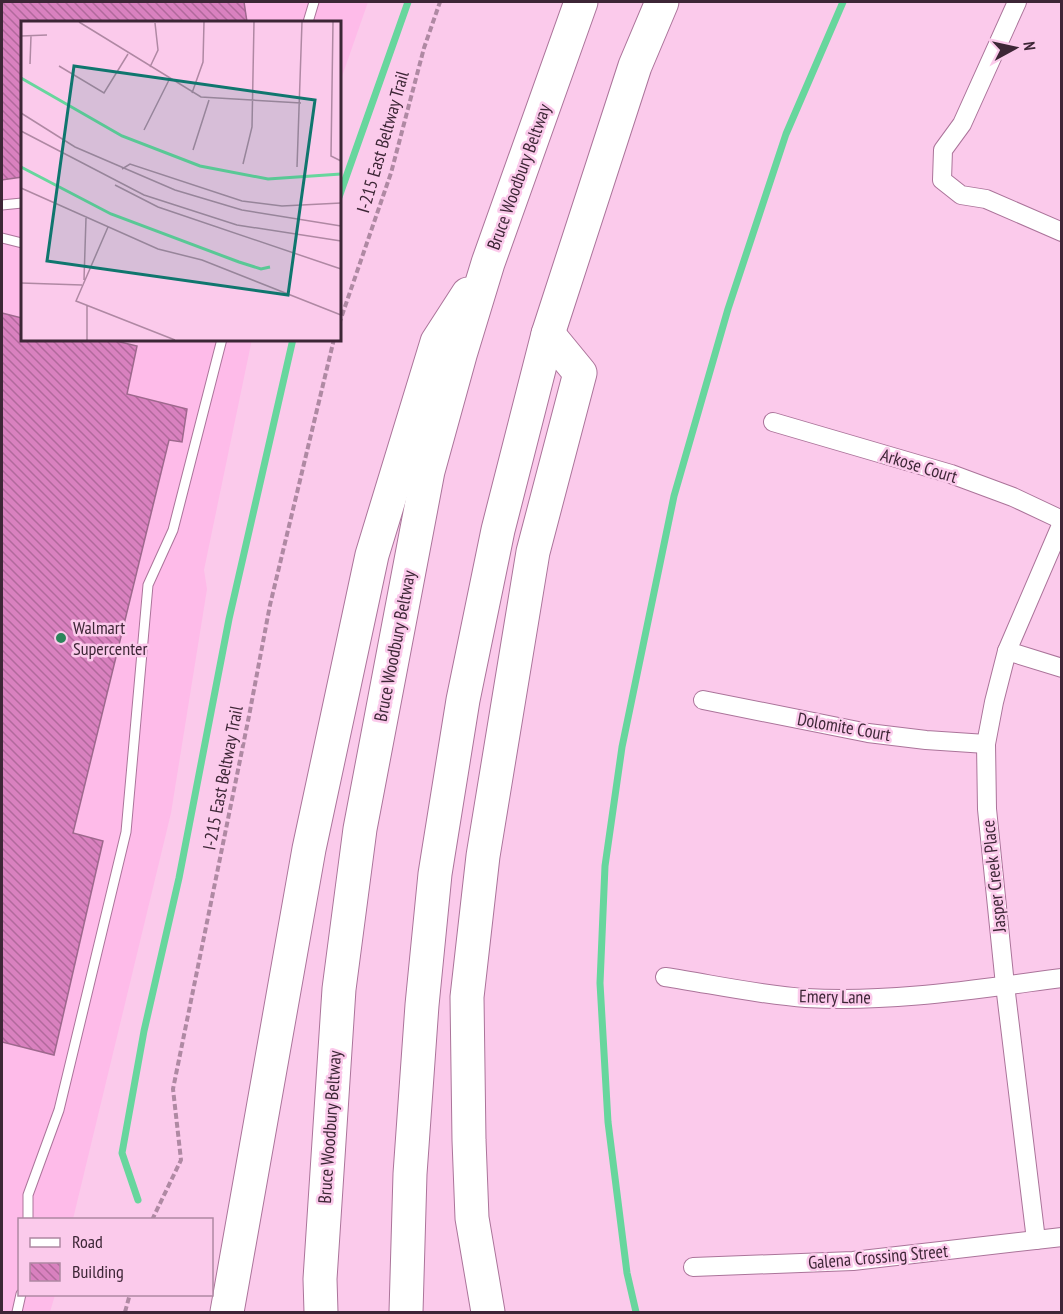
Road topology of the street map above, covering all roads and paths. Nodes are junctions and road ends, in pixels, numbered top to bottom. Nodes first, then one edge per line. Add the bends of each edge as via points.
1 (314, 2) edge
2 (440, 2) edge
3 (581, 2) edge
4 (662, 2) edge
5 (1017, 2) edge
6 (308, 21) edge
7 (21, 203) edge
8 (2, 205) edge
9 (1062, 232) edge
10 (2, 238) edge
11 (21, 243) edge
12 (489, 263) junction
13 (340, 321) edge
14 (548, 334) junction
15 (222, 340) edge
16 (334, 340) edge
17 (773, 422) dead end
18 (1062, 521) edge
19 (1007, 651) junction
20 (1062, 668) edge
21 (703, 700) dead end
22 (986, 744) junction
23 (666, 978) dead end
24 (1062, 978) edge
25 (1005, 985) junction
26 (28, 1218) edge
27 (153, 1218) edge
28 (1062, 1237) edge
29 (1036, 1240) junction
30 (693, 1266) dead end
31 (21, 1296) edge
32 (129, 1296) edge
33 (17, 1312) edge
34 (125, 1312) edge
35 (227, 1312) edge
36 (321, 1312) edge
37 (406, 1312) edge
38 (488, 1312) edge

1 - 6 lane
2 - 13 path, I-215 East Beltway Trail via 391,173
3 - 12 highway, Bruce Woodbury Beltway
4 - 14 highway via 635,66
5 - 9 street via 962,124 943,150 942,180 961,195 986,199
7 - 8 lane
10 - 11 lane
12 - 35 highway via 437,342 372,555 309,849
12 - 36 highway, Bruce Woodbury Beltway via 428,471 360,829 339,989
14 - 37 highway via 478,623 435,874 410,1174
14 - 38 highway via 580,372 533,552 483,856 467,997 472,1218
15 - 26 lane via 173,530 148,585 126,832 60,1110 28,1195
16 - 27 path, I-215 East Beltway Trail via 270,605 173,1089 181,1160
17 - 18 street, Arkose Court via 951,474
18 - 19 street, Jasper Creek Place
19 - 20 street
19 - 22 street, Jasper Creek Place
21 - 22 street, Dolomite Court via 868,733
22 - 25 street, Jasper Creek Place via 987,809
23 - 25 street, Emery Lane via 804,998 837,999 910,996
24 - 25 street, Emery Lane
25 - 29 street, Jasper Creek Place
28 - 29 street, Galena Crossing Street
29 - 30 street, Galena Crossing Street via 842,1262
31 - 33 lane
32 - 34 path

